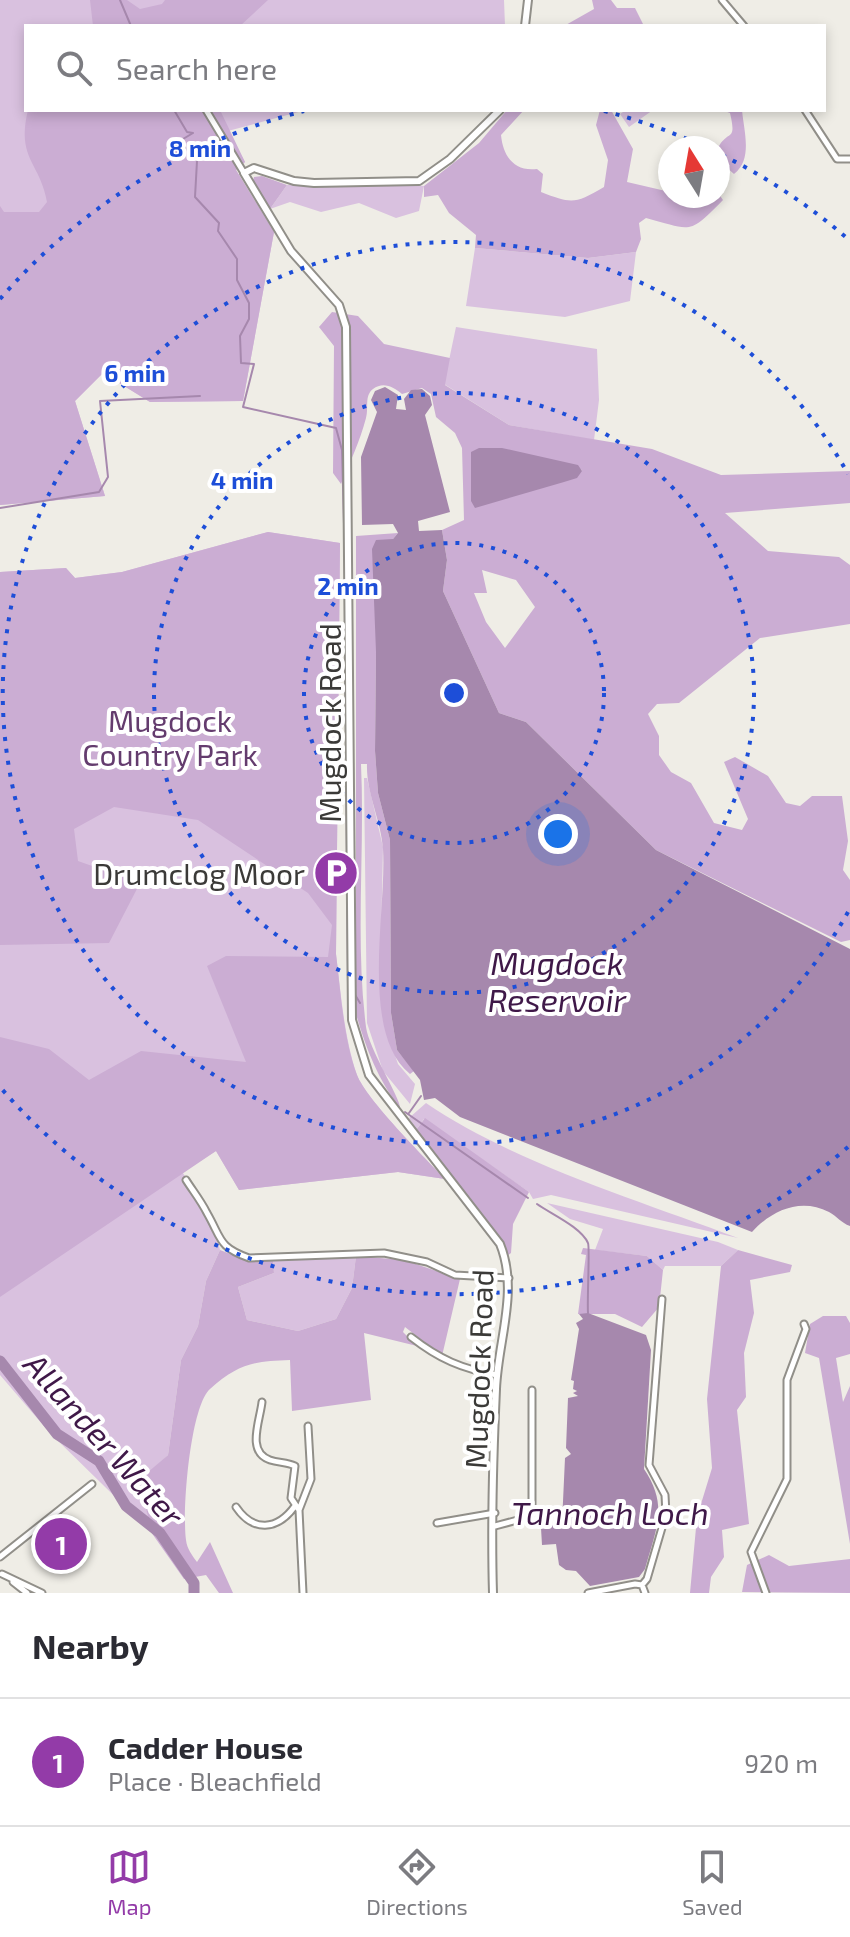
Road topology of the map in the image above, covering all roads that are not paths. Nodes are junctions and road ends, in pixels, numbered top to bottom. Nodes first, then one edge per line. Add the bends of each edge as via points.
1 (536, 0) edge
2 (722, 0) edge
3 (528, 3) edge
4 (525, 24) edge
5 (742, 24) edge
6 (207, 112) edge
7 (498, 112) edge
8 (806, 112) edge
9 (850, 159) edge
10 (244, 173) junction
11 (186, 1180) dead end
12 (509, 1278) junction
13 (662, 1299) dead end
14 (804, 1324) dead end
15 (411, 1337) dead end
16 (497, 1375) junction
17 (532, 1390) dead end
18 (262, 1402) dead end
19 (308, 1426) dead end
20 (92, 1484) dead end
21 (236, 1507) dead end
22 (297, 1508) junction
23 (495, 1513) junction
24 (437, 1523) dead end
25 (495, 1526) junction
26 (0, 1557) edge
27 (1, 1574) edge
28 (642, 1585) junction
29 (31, 1592) edge
30 (42, 1593) edge
31 (303, 1593) edge
32 (493, 1593) edge
33 (588, 1593) edge
34 (645, 1593) edge
35 (766, 1593) edge

1 - 3 street
2 - 5 street
3 - 4 street
6 - 10 street
7 - 10 street via 419,181 314,183 254,168
8 - 9 street via 837,159
10 - 12 street, Mugdock Road via 291,251 339,305 346,327 352,1020 369,1075 500,1244
11 - 12 street via 215,1234 229,1251 249,1258 384,1253 427,1262 455,1275
12 - 16 street, Mugdock Road
13 - 28 street via 649,1465 665,1495 666,1514
14 - 35 street via 787,1380 787,1479 751,1552
15 - 16 street via 452,1365
16 - 23 street, Mugdock Road
17 - 25 street via 532,1511
18 - 22 street via 255,1443 261,1455 295,1466 291,1498
19 - 22 street via 311,1479
20 - 26 street
21 - 22 street via 259,1527
22 - 31 street
23 - 24 street
23 - 25 street, Mugdock Road
25 - 32 street, Mugdock Road
27 - 29 street
28 - 33 street
28 - 34 street
29 - 30 street

